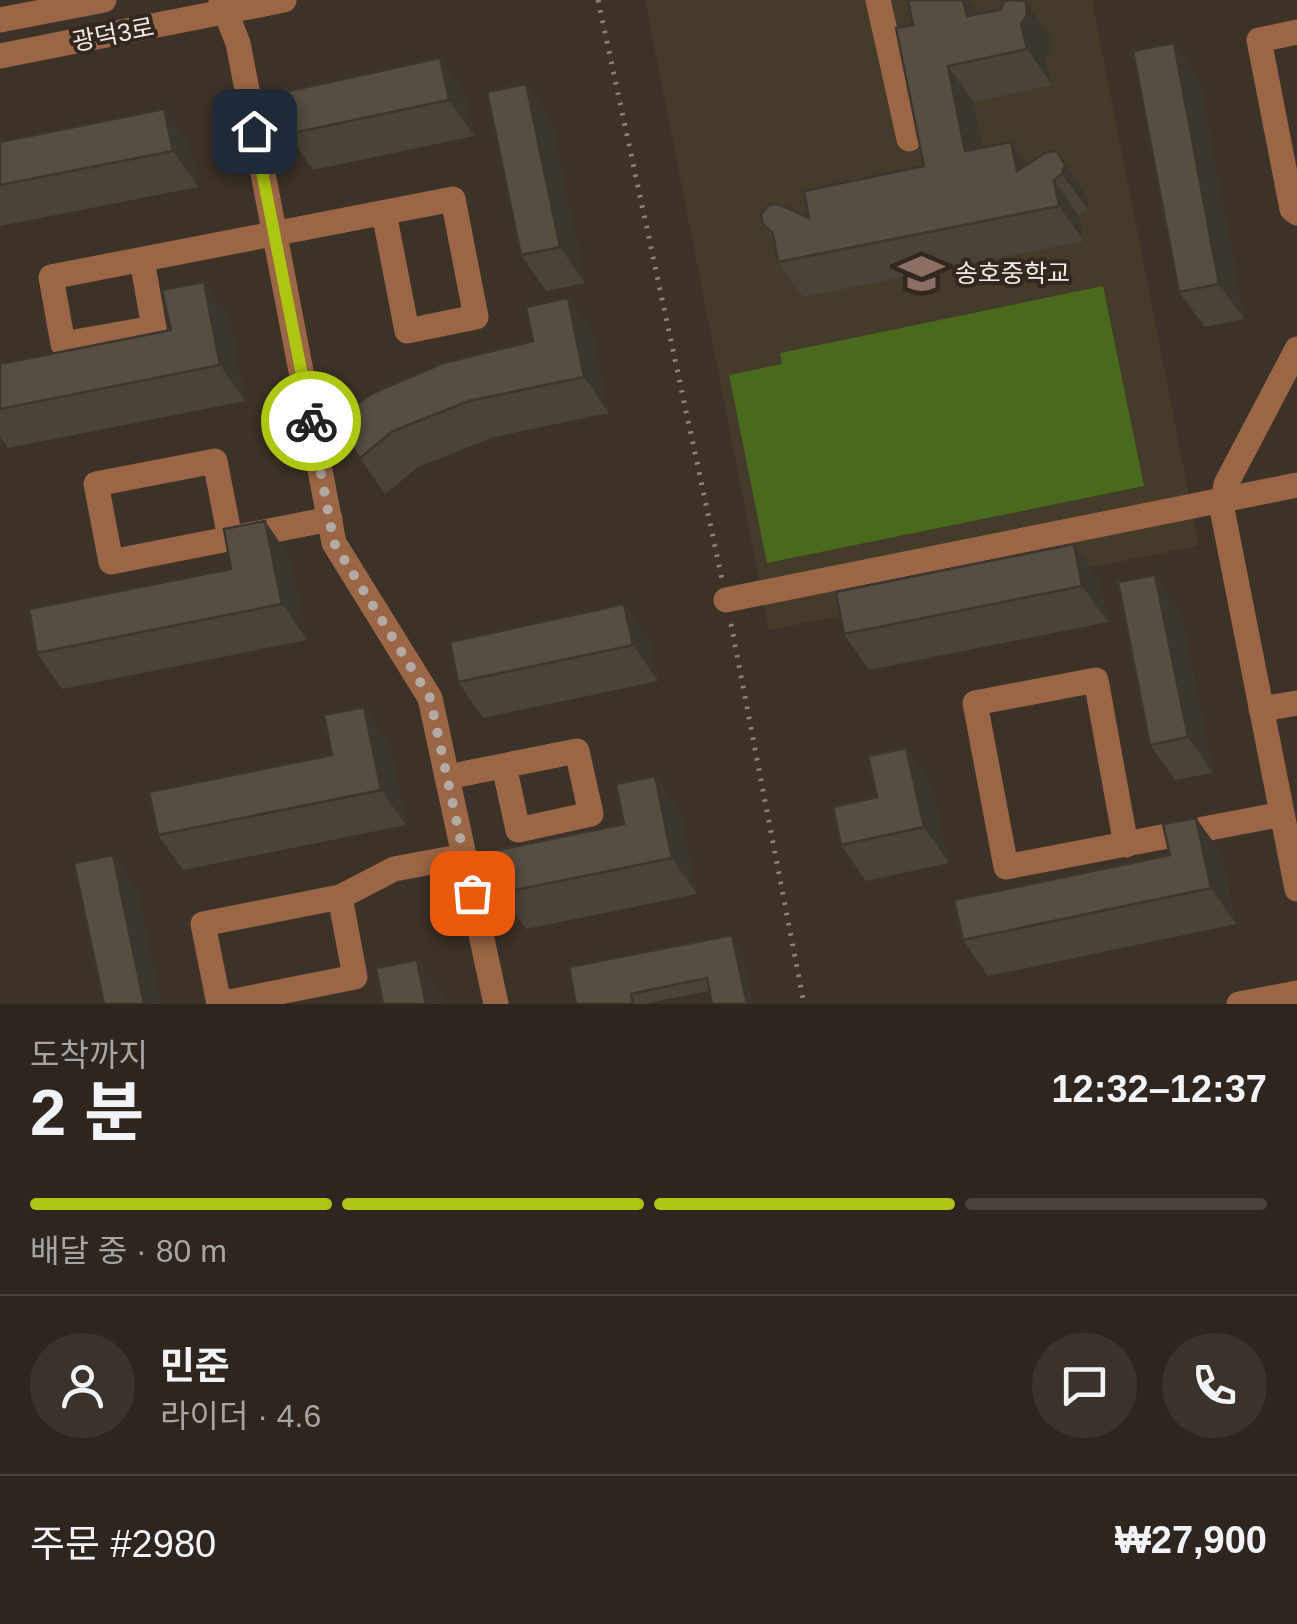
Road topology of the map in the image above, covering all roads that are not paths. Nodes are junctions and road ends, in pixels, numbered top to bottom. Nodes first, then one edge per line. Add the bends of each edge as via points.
1 (104, 0) edge
2 (284, 0) edge
3 (878, 0) edge
4 (223, 6) edge
5 (0, 20) edge
6 (1297, 32) edge
7 (0, 56) edge
8 (1287, 125) edge
9 (909, 139) edge
10 (384, 213) junction
11 (1297, 213) edge
12 (275, 235) junction
13 (142, 260) junction
14 (1297, 349) edge
15 (1297, 486) edge
16 (1223, 501) junction
17 (330, 519) junction
18 (230, 538) junction
19 (726, 600) road end
20 (1297, 703) edge
21 (1261, 709) junction
22 (504, 766) dead end
23 (447, 778) junction
24 (1282, 814) junction
25 (1126, 844) junction
26 (464, 856) junction
27 (1297, 889) edge
28 (340, 897) junction
29 (1297, 993) edge
30 (496, 1004) edge
31 (1239, 1004) edge

1 - 5 street, 광덕3로
2 - 4 street, 광덕3로
3 - 9 street
4 - 7 street, 광덕3로
4 - 12 street via 238,43
6 - 8 street via 1259,40
8 - 11 street
10 - 10 street via 453,199 476,317 408,331
10 - 12 street
12 - 13 street
12 - 17 street
13 - 13 street via 154,328 63,344 51,276
14 - 16 street via 1238,458
15 - 16 street
16 - 19 street
16 - 21 street
17 - 18 street
17 - 23 street via 334,543 430,698
18 - 18 street via 215,461 96,484 111,562
20 - 21 street
21 - 24 street
22 - 23 street
23 - 26 street
24 - 25 street
24 - 27 street
25 - 25 street via 1096,680 976,703 1006,867
26 - 28 street via 394,869
26 - 30 street
28 - 28 street via 203,924 218,1004 355,978
29 - 31 street

